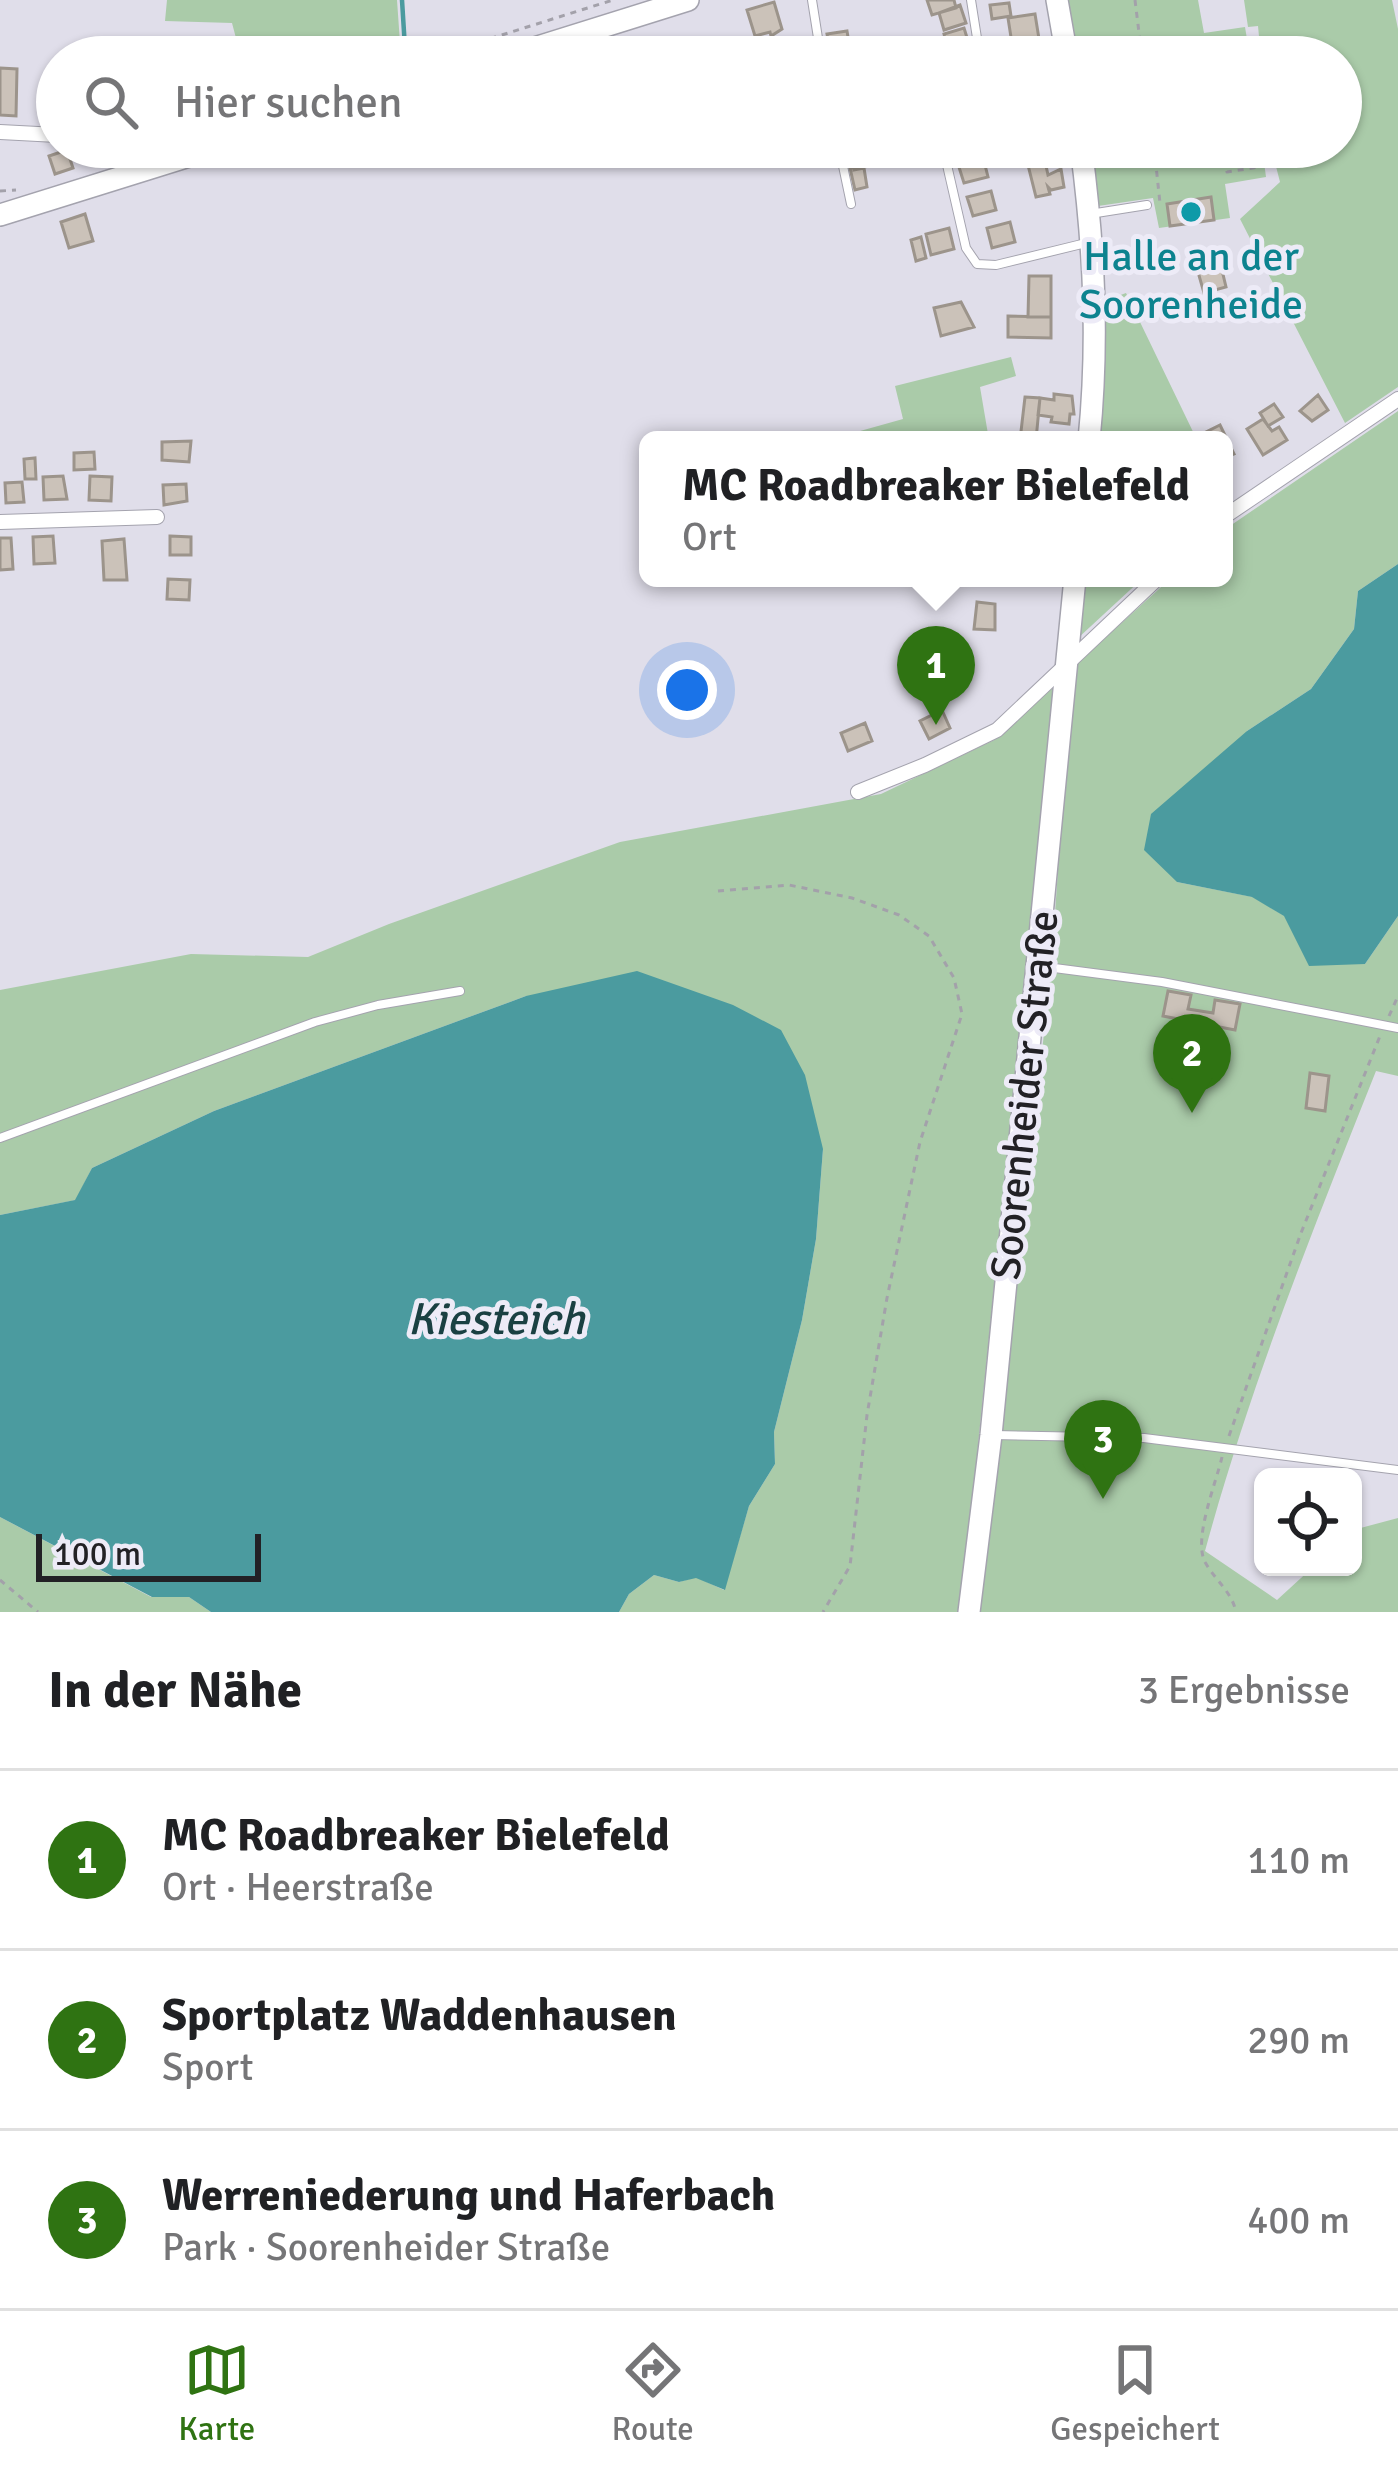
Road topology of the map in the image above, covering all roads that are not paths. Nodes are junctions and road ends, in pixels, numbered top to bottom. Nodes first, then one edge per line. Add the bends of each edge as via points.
1 (688, 0) edge
2 (812, 0) edge
3 (971, 0) edge
4 (1058, 0) edge
5 (573, 36) edge
6 (818, 36) edge
7 (977, 36) edge
8 (1064, 36) edge
9 (0, 132) edge
10 (36, 134) edge
11 (151, 168) edge
12 (842, 168) edge
13 (947, 168) edge
14 (1084, 168) edge
15 (850, 204) dead end
16 (1147, 205) road end
17 (1090, 214) junction
18 (0, 215) edge
19 (1093, 241) junction
20 (1398, 399) edge
21 (1090, 431) edge
22 (1233, 511) edge
23 (157, 517) dead end
24 (0, 522) edge
25 (1074, 587) edge
26 (1148, 587) edge
27 (1066, 662) junction
28 (858, 792) dead end
29 (1039, 966) junction
30 (460, 991) dead end
31 (1398, 1028) edge
32 (0, 1138) edge
33 (991, 1435) junction
34 (1398, 1470) edge
35 (969, 1612) edge

1 - 5 main road
2 - 6 lane
3 - 7 lane
4 - 8 main road
9 - 10 street
11 - 18 main road
12 - 15 lane
13 - 19 lane via 977,264
14 - 17 main road
16 - 17 lane
17 - 19 main road
19 - 21 main road
20 - 22 street
23 - 24 street
25 - 27 main road, Soorenheider Straße
26 - 27 street
27 - 28 street via 997,730
27 - 29 main road, Soorenheider Straße
29 - 31 lane
29 - 33 main road, Soorenheider Straße
30 - 32 lane via 314,1022
33 - 34 lane via 1144,1438
33 - 35 main road, Soorenheider Straße

